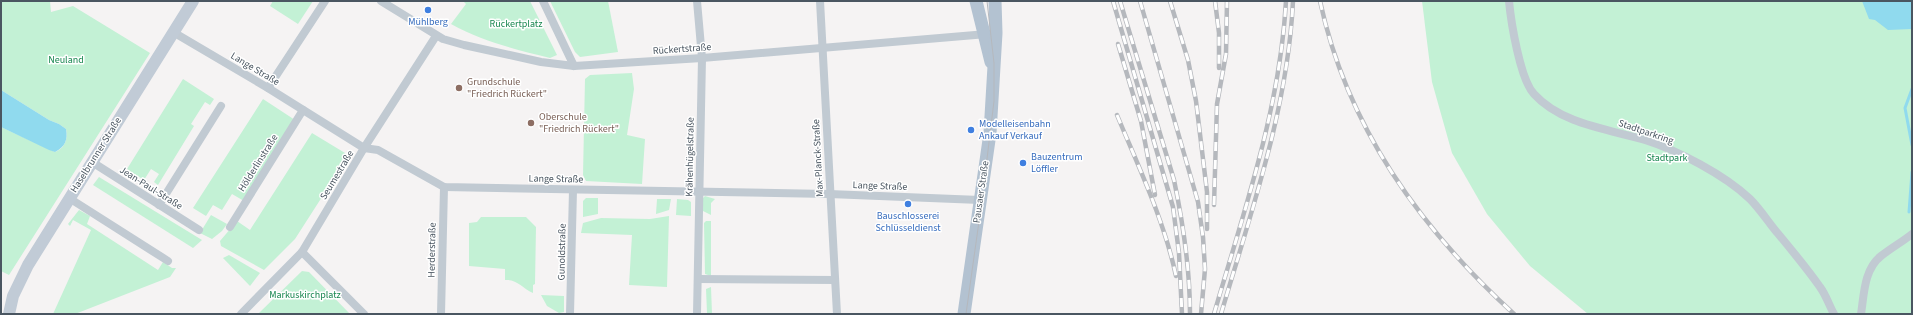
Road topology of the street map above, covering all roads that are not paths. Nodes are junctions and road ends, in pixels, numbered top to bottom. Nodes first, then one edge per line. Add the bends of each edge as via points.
1 (193, 1) edge
2 (325, 1) edge
3 (381, 1) edge
4 (543, 1) edge
5 (697, 1) edge
6 (820, 1) edge
7 (976, 1) edge
8 (995, 1) edge
9 (1509, 1) edge
10 (173, 32) junction
11 (990, 33) junction
12 (436, 36) junction
13 (822, 47) junction
14 (702, 58) junction
15 (574, 66) junction
16 (268, 88) junction
17 (221, 106) dead end
18 (303, 110) junction
19 (364, 148) junction
20 (92, 162) junction
21 (444, 187) junction
22 (573, 190) junction
23 (700, 191) junction
24 (829, 194) junction
25 (69, 198) junction
26 (980, 200) junction
27 (159, 205) junction
28 (230, 227) dead end
29 (199, 230) dead end
30 (1912, 234) edge
31 (302, 252) junction
32 (168, 261) dead end
33 (698, 279) junction
34 (835, 280) junction
35 (9, 314) edge
36 (241, 314) edge
37 (364, 314) edge
38 (441, 314) edge
39 (570, 314) edge
40 (697, 314) edge
41 (837, 314) edge
42 (964, 314) edge
43 (1834, 314) edge
44 (1861, 314) edge

1 - 10 street, Haselbrunner Straße
2 - 16 street
3 - 12 street, Rückertstraße
4 - 15 street
5 - 14 street, Krähenhügelstraße
6 - 13 street, Max-Planck-Straße
7 - 11 main road, Pausaer Straße
8 - 11 main road, Pausaer Straße
9 - 43 street, Stadtparkring via 1519,62 1533,93 1562,114 1586,124 1669,149 1729,183 1750,199 1790,247 1821,288
10 - 16 street, Lange Straße
10 - 20 street, Haselbrunner Straße
11 - 13 street, Rückertstraße
11 - 26 main road, Pausaer Straße via 993,69 991,120
12 - 15 street, Rückertstraße via 464,45 541,62
12 - 19 street, Seumestraße
13 - 14 street, Rückertstraße
13 - 24 street, Max-Planck-Straße
14 - 15 street, Rückertstraße
14 - 23 street, Krähenhügelstraße
16 - 18 street, Lange Straße
17 - 27 street
18 - 19 street, Lange Straße
18 - 28 street, Hölderlinstraße
19 - 21 street, Lange Straße via 378,150
19 - 31 street, Seumestraße
20 - 25 street, Haselbrunner Straße
20 - 27 street, Jean-Paul-Straße
21 - 22 street, Lange Straße
21 - 38 street, Herderstraße
22 - 23 street, Lange Straße
22 - 39 street, Gunoldstraße
23 - 24 street, Lange Straße
23 - 33 street, Krähenhügelstraße
24 - 26 street, Lange Straße
24 - 34 street, Max-Planck-Straße
25 - 32 street
25 - 35 street, Haselbrunner Straße via 21,278
26 - 42 main road, Pausaer Straße
27 - 29 street, Jean-Paul-Straße
30 - 44 street via 1880,256 1871,267
31 - 36 street, Seumestraße
31 - 37 street
33 - 34 street
33 - 40 street, Krähenhügelstraße
34 - 41 street, Max-Planck-Straße

